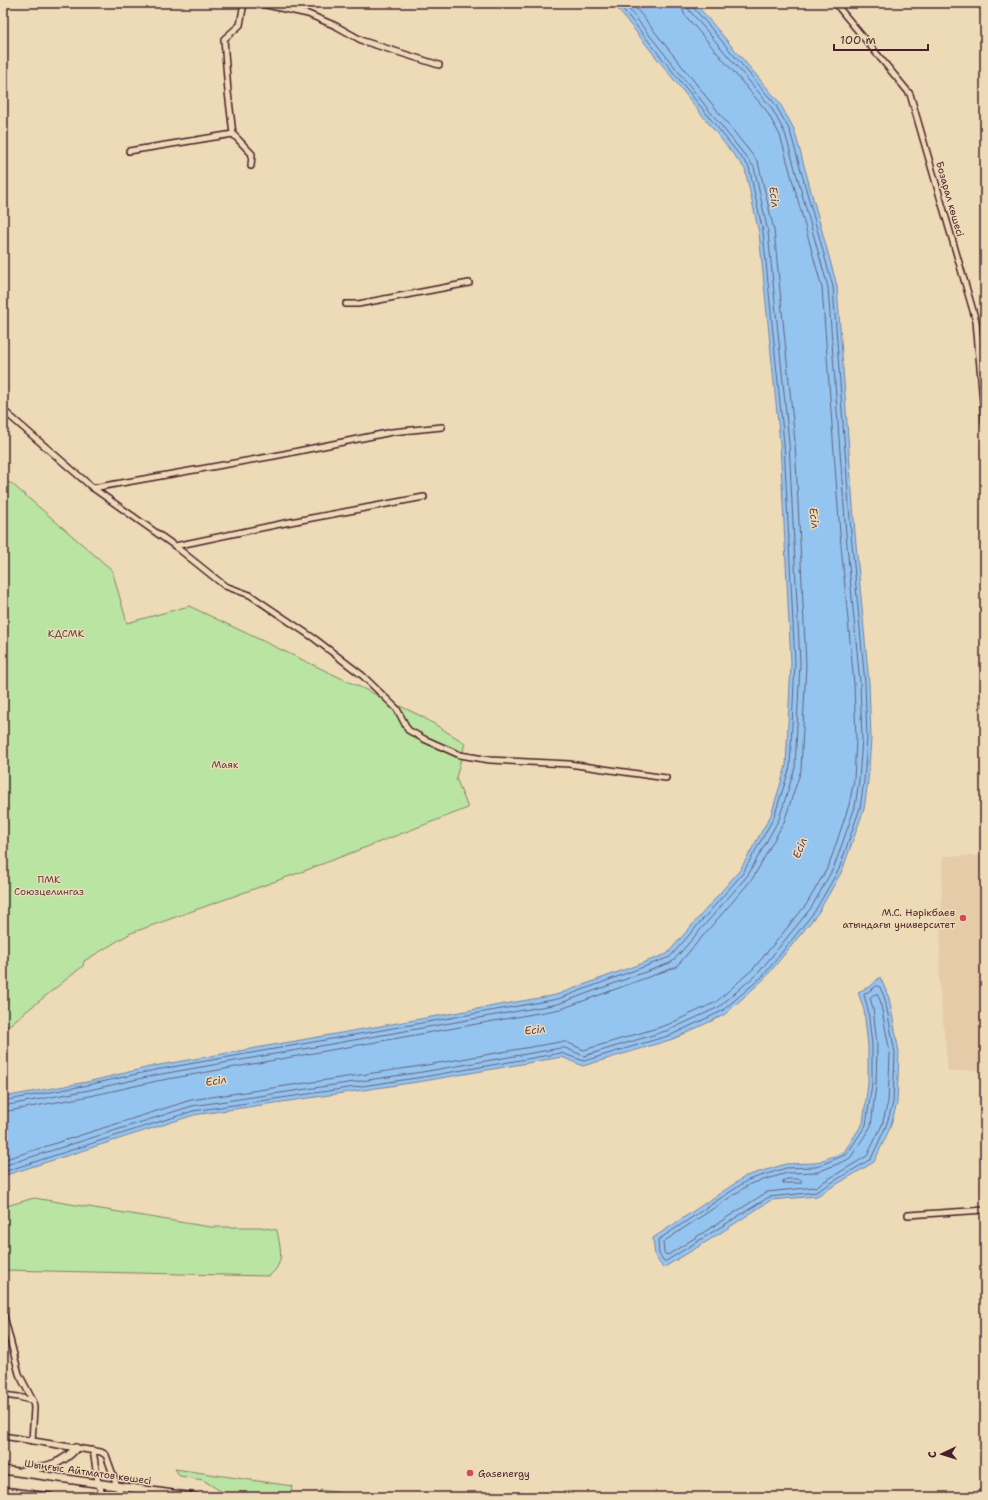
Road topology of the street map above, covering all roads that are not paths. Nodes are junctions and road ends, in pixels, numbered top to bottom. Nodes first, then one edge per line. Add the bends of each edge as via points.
1 (244, 3) edge
2 (257, 3) edge
3 (835, 3) edge
4 (980, 3) edge
5 (985, 10) edge
6 (439, 65) dead end
7 (233, 134) junction
8 (129, 151) dead end
9 (251, 166) dead end
10 (469, 284) dead end
11 (346, 304) dead end
12 (3, 410) edge
13 (985, 426) edge
14 (442, 427) dead end
15 (93, 488) junction
16 (424, 497) dead end
17 (175, 546) junction
18 (666, 778) dead end
19 (985, 1210) edge
20 (908, 1215) dead end
21 (3, 1312) edge
22 (3, 1395) edge
23 (33, 1401) junction
24 (3, 1436) edge
25 (32, 1441) junction
26 (76, 1448) junction
27 (93, 1450) junction
28 (3, 1470) edge
29 (16, 1472) junction
30 (98, 1483) junction
31 (116, 1486) junction
32 (3, 1490) edge
33 (50, 1497) edge
34 (104, 1497) edge
35 (121, 1497) edge
36 (194, 1497) edge

1 - 7 street via 240,25 224,39
2 - 6 street via 308,14 363,41
3 - 13 street, Бозарал көшесі via 910,94 976,320
4 - 5 street
7 - 8 street
7 - 9 street via 252,154
10 - 11 street
12 - 15 street
14 - 15 street via 392,432
15 - 17 street
16 - 17 street
17 - 18 street via 225,586 250,595 327,648 363,676 397,709 408,730 424,739 460,755 490,760 569,764
19 - 20 street
21 - 23 street via 19,1374
22 - 23 street
23 - 25 street
24 - 25 street
25 - 26 street
26 - 27 street
26 - 29 main road via 58,1463
27 - 30 street
27 - 31 street via 106,1455
28 - 29 main road, Шыңғыс Айтматов көшесі
29 - 30 main road, Шыңғыс Айтматов көшесі
30 - 31 main road, Шыңғыс Айтматов көшесі
30 - 34 street
31 - 35 street
31 - 36 main road, Шыңғыс Айтматов көшесі
32 - 33 main road

